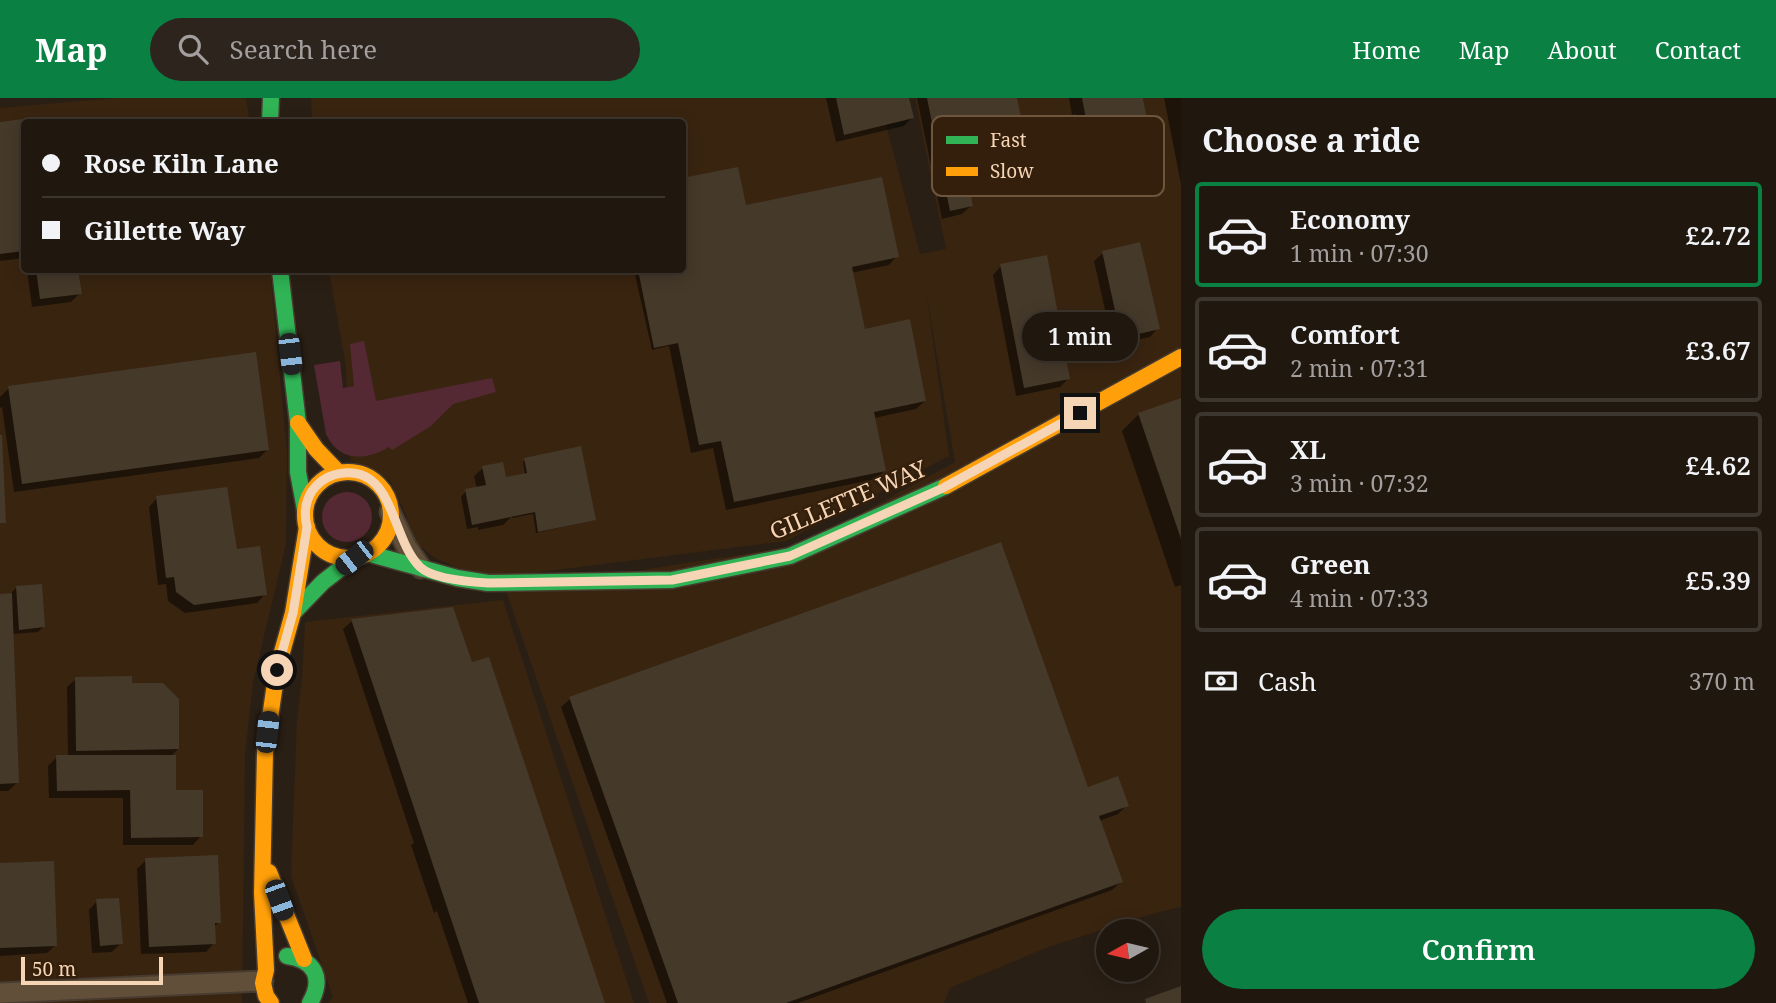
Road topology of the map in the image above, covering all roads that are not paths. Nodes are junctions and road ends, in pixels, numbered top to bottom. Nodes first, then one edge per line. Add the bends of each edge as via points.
1 (271, 98) edge
2 (270, 119) edge
3 (280, 273) edge
4 (1181, 357) edge
5 (298, 423) junction
6 (339, 473) junction
7 (305, 510) junction
8 (390, 512) junction
9 (307, 527) junction
10 (360, 555) junction
11 (421, 568) junction
12 (293, 613) junction
13 (264, 857) junction
14 (304, 959) junction
15 (264, 976) junction
16 (0, 993) edge
17 (271, 1003) edge
18 (310, 1003) edge

1 - 2 street
3 - 5 street
4 - 11 street, GILLETTE WAY via 943,488 790,556 672,580 465,582
5 - 6 street
5 - 7 street via 298,472
6 - 7 street via 319,484
6 - 8 street via 370,479 384,492
7 - 9 street
8 - 10 street via 384,538
8 - 11 street
9 - 10 street via 325,551 337,556
9 - 12 street
10 - 11 street, GILLETTE WAY
10 - 12 street via 323,582
12 - 13 street via 270,711
13 - 14 street
13 - 15 street
14 - 15 street via 279,958
14 - 18 street via 318,979
15 - 16 street
15 - 17 street via 264,991

